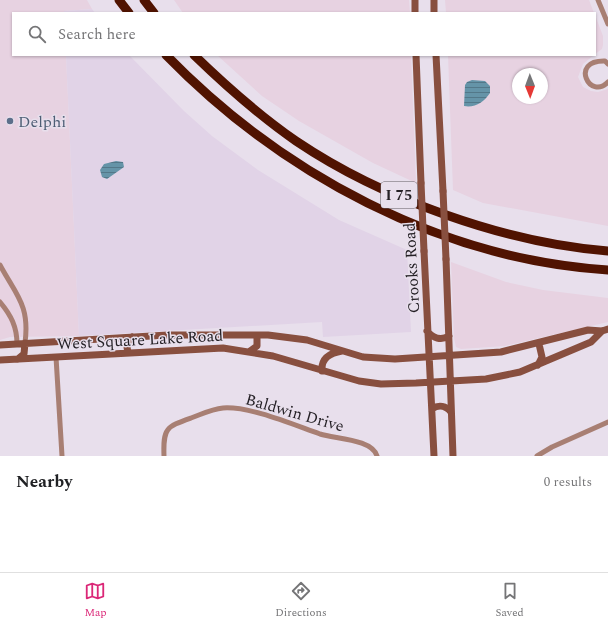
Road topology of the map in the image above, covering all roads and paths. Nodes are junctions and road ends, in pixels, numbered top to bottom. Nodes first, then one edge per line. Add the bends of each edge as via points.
1 (119, 0) edge
2 (144, 0) edge
3 (415, 0) edge
4 (598, 0) edge
5 (434, 1) edge
6 (128, 12) edge
7 (153, 12) edge
8 (415, 12) edge
9 (434, 12) edge
10 (608, 24) edge
11 (167, 56) edge
12 (195, 56) edge
13 (416, 56) edge
14 (436, 56) edge
15 (607, 60) edge
16 (608, 82) edge
17 (608, 251) edge
18 (0, 265) edge
19 (608, 270) edge
20 (0, 302) edge
21 (605, 330) edge
22 (427, 331) junction
23 (257, 335) junction
24 (449, 336) junction
25 (132, 338) junction
26 (21, 344) junction
27 (539, 344) junction
28 (0, 345) edge
29 (250, 351) junction
30 (342, 351) junction
31 (129, 353) junction
32 (449, 356) junction
33 (56, 357) junction
34 (429, 357) junction
35 (18, 359) junction
36 (0, 360) edge
37 (538, 365) junction
38 (322, 371) junction
39 (450, 381) junction
40 (430, 382) junction
41 (432, 409) junction
42 (451, 412) junction
43 (608, 422) edge
44 (62, 456) edge
45 (164, 456) edge
46 (377, 456) edge
47 (434, 456) edge
48 (453, 456) edge
49 (537, 456) edge

1 - 6 highway
2 - 7 highway
3 - 8 main road
4 - 10 street
5 - 9 main road
11 - 19 highway, I 75 via 243,126 285,156 362,202 433,231 483,247 557,264
12 - 17 highway, I 75 via 252,108 296,141 345,171 432,210 502,232 537,241
13 - 22 main road, Crooks Road, bridge
14 - 24 main road, bridge
15 - 16 street via 591,63 585,74 587,81 595,87
18 - 26 street via 22,303 26,326
20 - 26 street via 12,319
21 - 27 main road, West Square Lake Road via 588,330
21 - 37 main road, West Square Lake Road via 591,342
22 - 24 main road via 439,339
22 - 34 main road, Crooks Road
23 - 25 main road, West Square Lake Road
23 - 29 main road via 258,346
23 - 30 main road, West Square Lake Road via 300,339
24 - 32 main road
25 - 26 main road, West Square Lake Road
25 - 31 main road via 127,343
26 - 28 main road, West Square Lake Road
26 - 35 main road via 24,354
27 - 32 main road, West Square Lake Road via 501,352
27 - 37 main road via 542,357
29 - 31 main road, West Square Lake Road via 209,348
29 - 38 main road, West Square Lake Road
30 - 34 main road, West Square Lake Road via 380,359
30 - 38 main road via 325,358
31 - 33 main road, West Square Lake Road
32 - 34 main road, West Square Lake Road
32 - 39 main road
33 - 35 main road, West Square Lake Road
33 - 44 street
34 - 40 main road, Crooks Road
35 - 36 main road, West Square Lake Road
37 - 39 main road, West Square Lake Road via 496,378
38 - 40 main road, West Square Lake Road via 374,383
39 - 40 main road, West Square Lake Road
39 - 42 main road
40 - 41 main road, Crooks Road
41 - 42 main road via 441,406
41 - 47 main road, Crooks Road
42 - 48 main road
43 - 49 street
45 - 46 street, Baldwin Drive via 164,437 173,424 222,408 237,408 332,437 365,443

